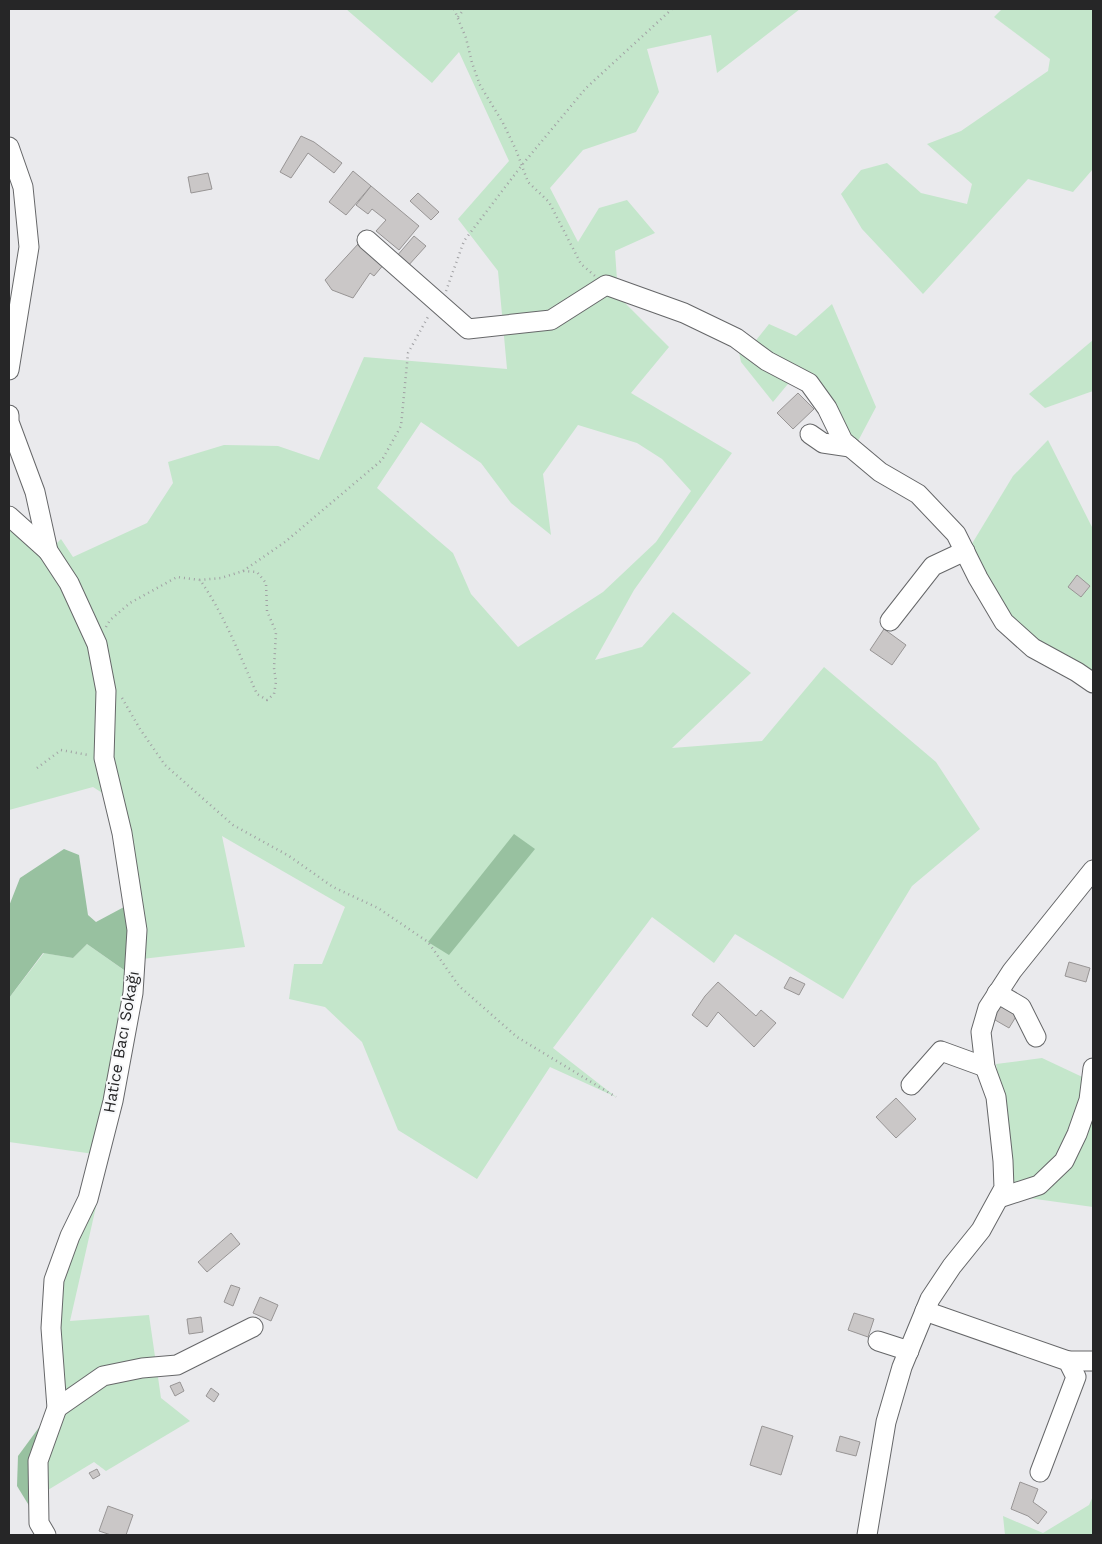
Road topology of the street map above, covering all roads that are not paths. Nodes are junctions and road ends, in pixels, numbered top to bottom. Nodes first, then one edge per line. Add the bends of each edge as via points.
1 (9, 147) edge
2 (367, 240) dead end
3 (9, 370) edge
4 (9, 415) edge
5 (810, 434) dead end
6 (850, 447) junction
7 (9, 516) edge
8 (48, 551) junction
9 (965, 551) junction
10 (890, 621) dead end
11 (1093, 683) edge
12 (1093, 870) edge
13 (998, 993) junction
14 (1036, 1037) dead end
15 (985, 1067) junction
16 (1093, 1068) edge
17 (911, 1085) dead end
18 (998, 1198) junction
19 (926, 1311) junction
20 (253, 1327) dead end
21 (878, 1340) dead end
22 (908, 1351) junction
23 (1068, 1361) junction
24 (1093, 1361) edge
25 (57, 1408) junction
26 (1040, 1472) dead end
27 (46, 1535) edge
28 (867, 1535) edge

1 - 3 street via 23,187 29,247
2 - 6 street via 468,329 551,320 606,285 684,313 736,338 766,361 810,383 843,441
4 - 8 street, Hatice Bacı Sokağı via 36,492
5 - 6 street via 824,443
6 - 9 street via 880,472 918,494 956,534
7 - 8 street
8 - 25 street, Hatice Bacı Sokağı via 69,583 97,644 106,691 104,758 122,833 137,930 133,992 113,1101 88,1199 54,1280 51,1328
9 - 10 street via 933,566
9 - 11 street via 1004,622 1033,648
12 - 13 street
13 - 14 street via 1021,1007
13 - 15 street via 988,1008 982,1032
15 - 17 street via 941,1051
15 - 18 street via 996,1097 1003,1161 1004,1188
16 - 18 street via 1089,1100 1078,1134 1064,1161 1039,1184
18 - 19 street via 981,1230 930,1299
19 - 22 street
19 - 23 street
20 - 25 street via 177,1365 102,1376
21 - 22 street
22 - 28 street via 886,1422
23 - 24 street
23 - 26 street via 1076,1377
25 - 27 street, Hatice Bacı Sokağı via 38,1461 39,1523

